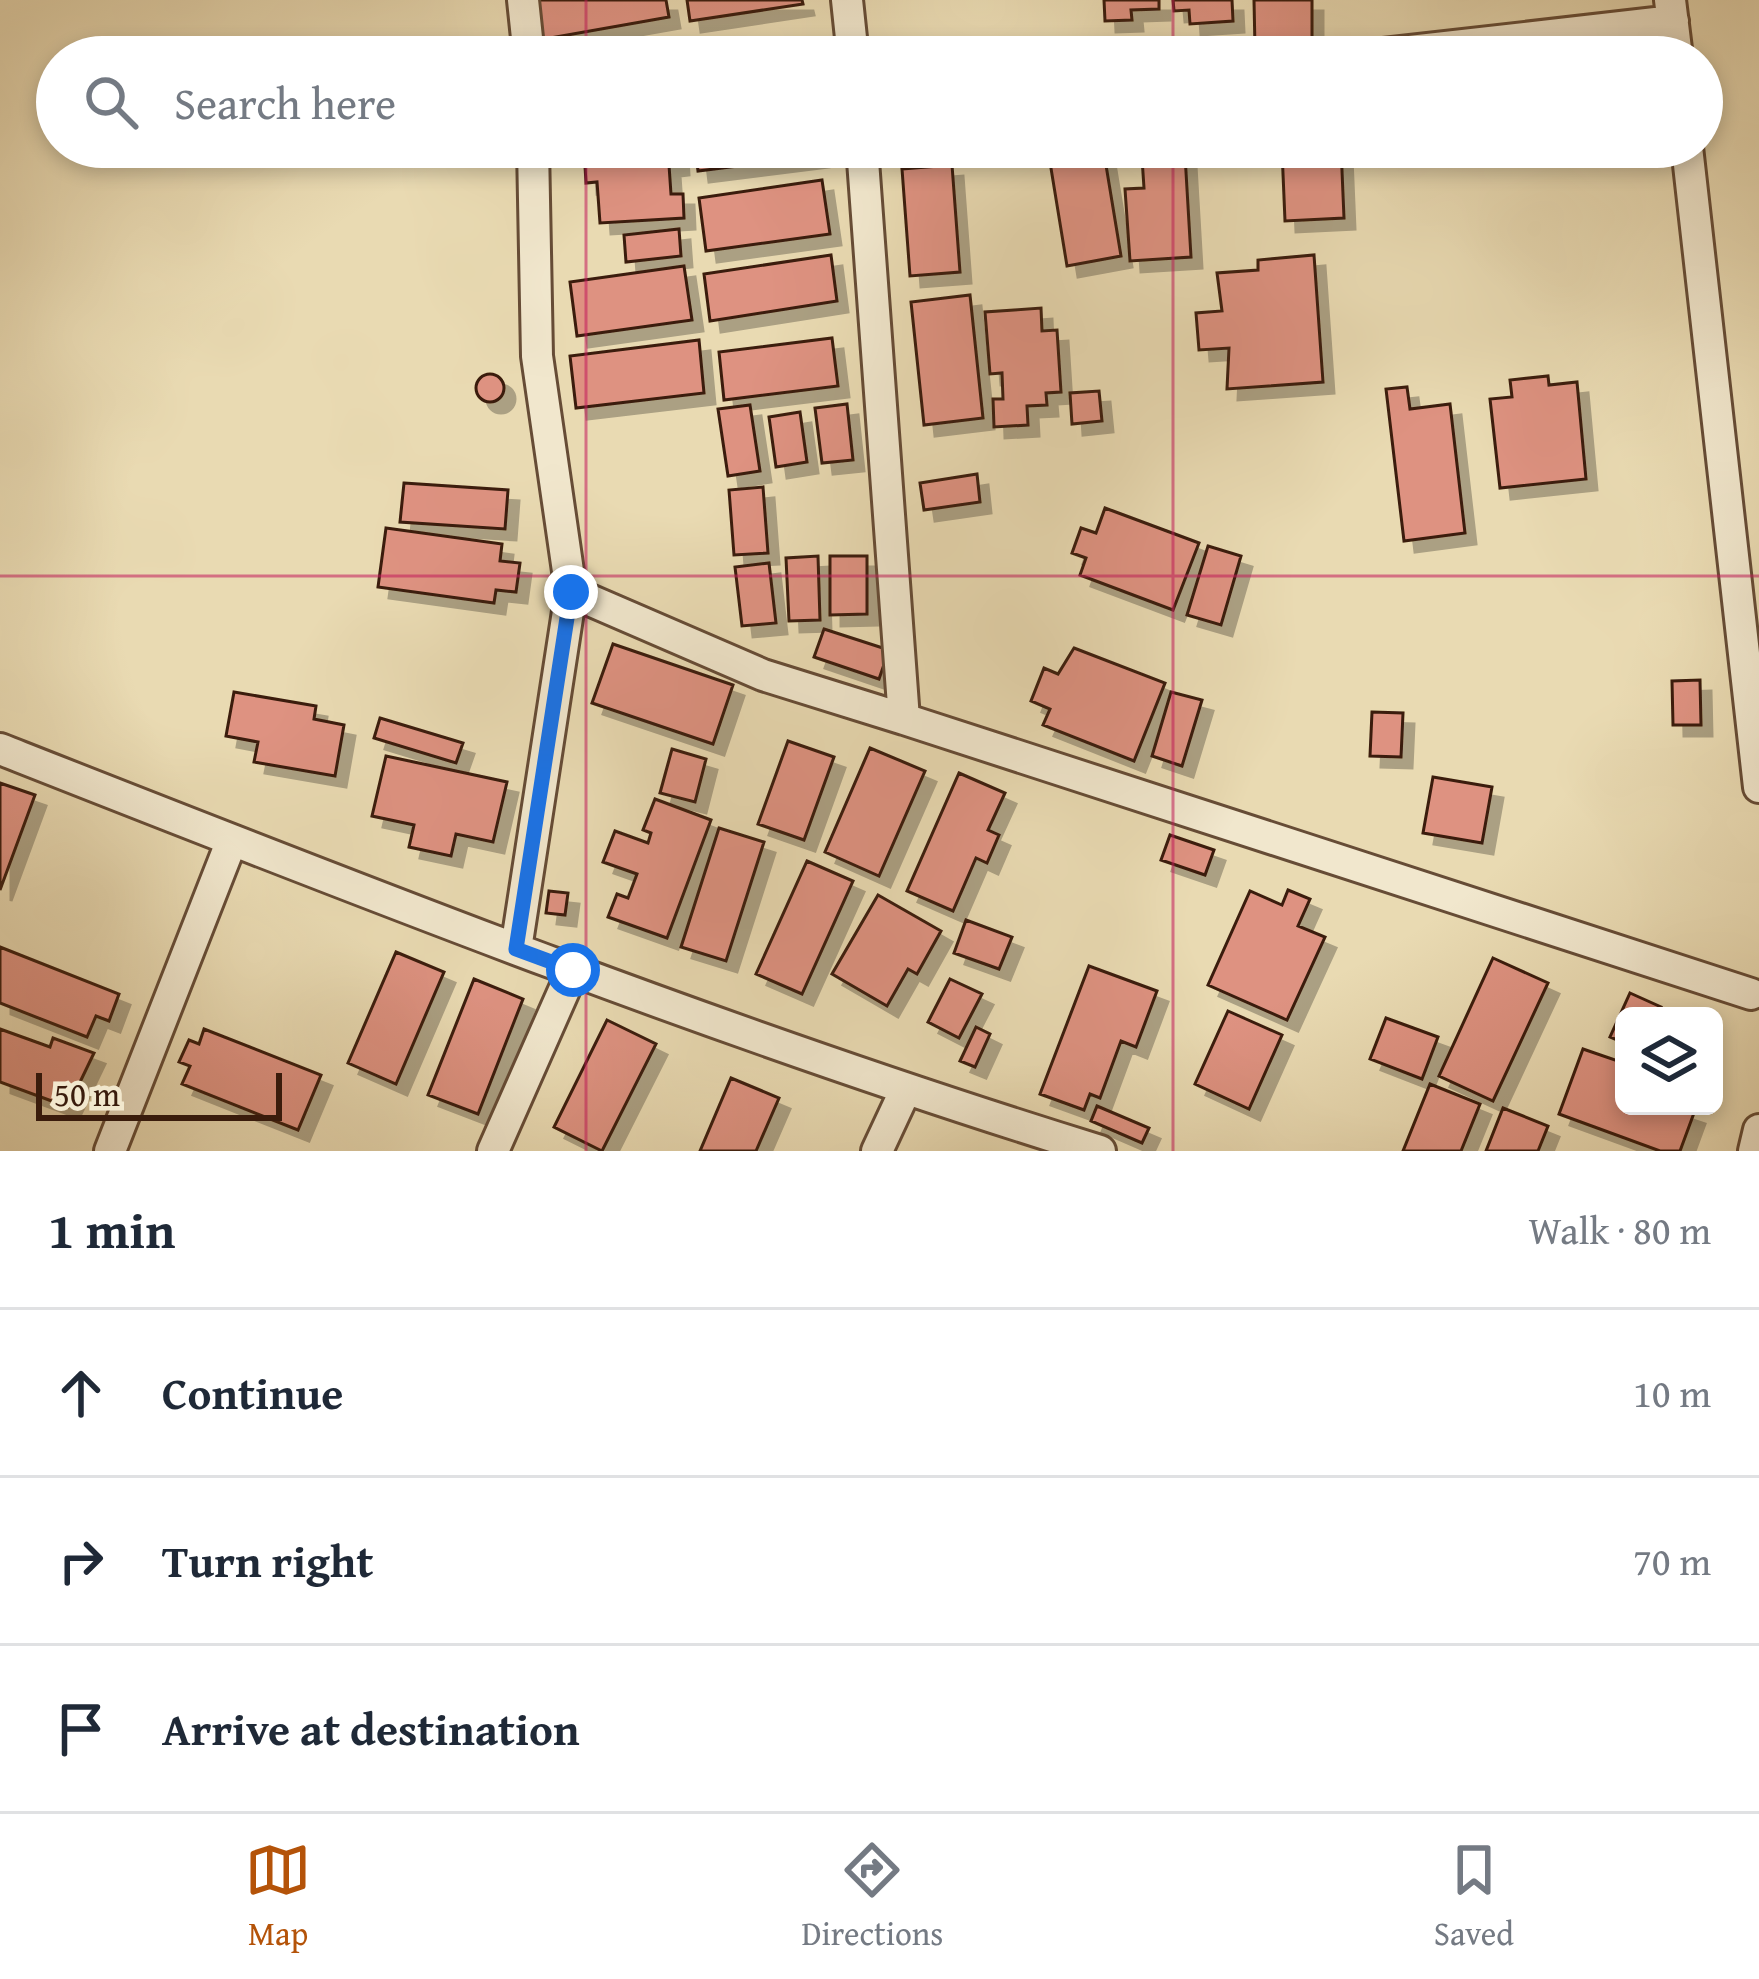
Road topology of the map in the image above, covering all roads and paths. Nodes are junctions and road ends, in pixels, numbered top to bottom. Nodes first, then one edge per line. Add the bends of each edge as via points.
1 (523, 0) edge
2 (847, 0) edge
3 (1671, 10) edge
4 (527, 36) edge
5 (851, 36) edge
6 (1497, 36) edge
7 (534, 168) edge
8 (864, 168) edge
9 (1689, 168) edge
10 (571, 592) junction
11 (904, 719) junction
12 (0, 749) edge
13 (1759, 787) edge
14 (232, 840) junction
15 (516, 949) junction
16 (573, 970) junction
17 (1756, 992) edge
18 (905, 1091) junction
19 (1759, 1130) edge
20 (110, 1151) edge
21 (493, 1151) edge
22 (878, 1151) edge
23 (1100, 1151) edge
24 (1754, 1151) edge

1 - 4 street
2 - 5 street
3 - 6 street
7 - 10 street via 537,356
8 - 11 street
9 - 13 street
10 - 11 street via 763,675
10 - 15 street
11 - 17 street
12 - 14 street
14 - 15 street
14 - 20 street
15 - 16 street
16 - 18 street
16 - 21 street
18 - 22 street
18 - 23 street
19 - 24 street

